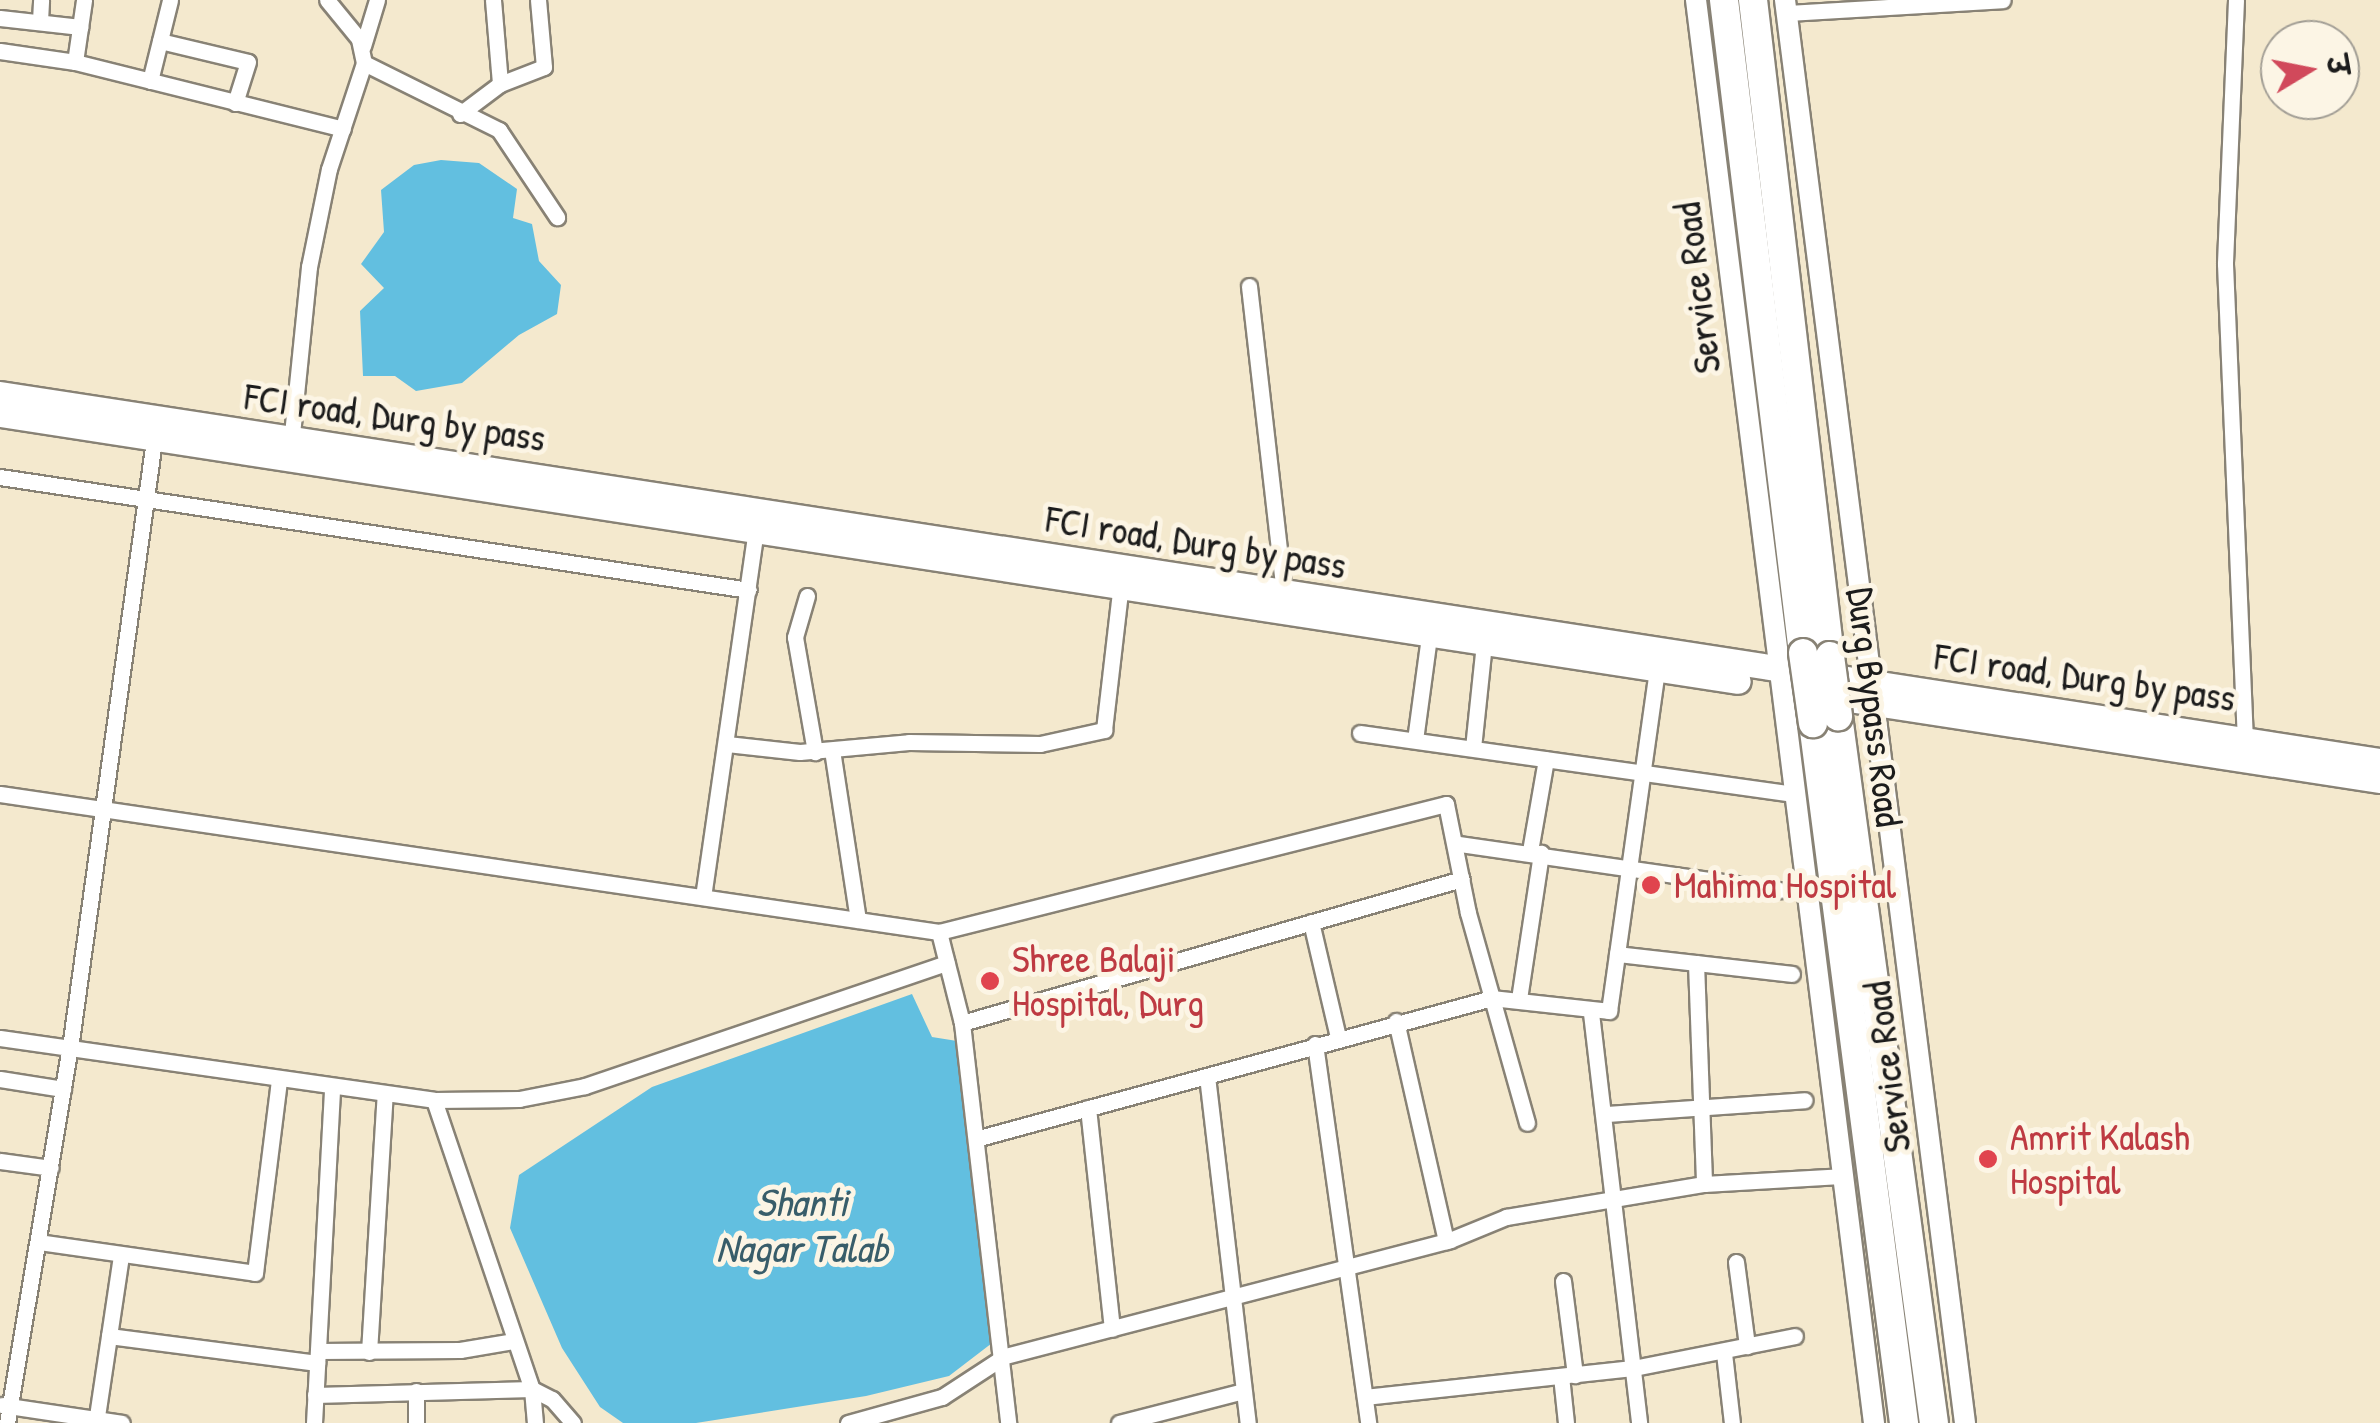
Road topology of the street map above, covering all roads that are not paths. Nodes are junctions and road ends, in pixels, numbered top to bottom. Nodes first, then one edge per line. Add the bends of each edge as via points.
1 (41, 0) edge
2 (84, 0) edge
3 (170, 0) edge
4 (327, 0) edge
5 (377, 0) edge
6 (493, 0) edge
7 (538, 0) edge
8 (1696, 0) edge
9 (1724, 0) edge
10 (1753, 0) edge
11 (2004, 0) edge
12 (2236, 0) edge
13 (1786, 6) edge
14 (0, 18) edge
15 (40, 21) junction
16 (80, 26) junction
17 (160, 40) junction
18 (0, 51) edge
19 (364, 55) junction
20 (75, 62) junction
21 (150, 81) junction
22 (500, 84) junction
23 (234, 103) junction
24 (460, 114) junction
25 (343, 128) junction
26 (557, 217) dead end
27 (1249, 286) dead end
28 (0, 394) edge
29 (0, 414) edge
30 (155, 429) junction
31 (291, 450) junction
32 (0, 477) edge
33 (144, 497) junction
34 (756, 528) junction
35 (1121, 578) junction
36 (749, 590) junction
37 (1284, 594) junction
38 (807, 596) dead end
39 (1430, 636) junction
40 (1484, 644) junction
41 (1816, 655) junction
42 (1659, 662) junction
43 (1776, 680) junction
44 (1874, 694) junction
45 (1826, 720) junction
46 (1360, 733) dead end
47 (2168, 736) junction
48 (2245, 739) junction
49 (1415, 740) junction
50 (727, 744) junction
51 (1473, 748) junction
52 (832, 750) junction
53 (815, 752) junction
54 (1546, 759) junction
55 (2380, 761) edge
56 (1642, 773) junction
57 (2380, 780) edge
58 (0, 794) edge
59 (1792, 794) junction
60 (98, 810) junction
61 (1459, 844) junction
62 (1536, 852) junction
63 (1627, 866) junction
64 (1462, 879) junction
65 (1780, 890) dead end
66 (703, 897) junction
67 (858, 920) junction
68 (1311, 922) junction
69 (939, 932) junction
70 (1617, 954) junction
71 (947, 963) junction
72 (1696, 963) junction
73 (1792, 974) dead end
74 (1492, 998) junction
75 (1519, 999) junction
76 (1592, 1013) junction
77 (1396, 1020) junction
78 (962, 1023) junction
79 (0, 1038) edge
80 (1338, 1038) junction
81 (1315, 1044) junction
82 (70, 1048) junction
83 (1207, 1076) junction
84 (0, 1079) edge
85 (280, 1080) junction
86 (63, 1088) junction
87 (332, 1088) junction
88 (384, 1094) junction
89 (434, 1100) junction
90 (1805, 1100) dead end
91 (1700, 1107) junction
92 (1088, 1108) junction
93 (1607, 1114) junction
94 (1527, 1123) dead end
95 (978, 1138) junction
96 (0, 1161) edge
97 (51, 1168) junction
98 (1841, 1176) junction
99 (1704, 1184) junction
100 (1617, 1196) junction
101 (1446, 1241) junction
102 (38, 1242) junction
103 (121, 1254) junction
104 (1350, 1261) junction
105 (1736, 1262) dead end
106 (1564, 1281) dead end
107 (1228, 1293) junction
108 (1112, 1329) junction
109 (109, 1336) junction
110 (1794, 1336) dead end
111 (514, 1341) junction
112 (1747, 1346) junction
113 (369, 1352) junction
114 (1724, 1353) junction
115 (1005, 1356) junction
116 (318, 1357) junction
117 (1634, 1368) junction
118 (1568, 1376) junction
119 (532, 1389) junction
120 (416, 1391) junction
121 (1240, 1392) junction
122 (315, 1394) junction
123 (1365, 1397) junction
124 (6, 1411) edge
125 (96, 1421) edge
126 (122, 1423) edge
127 (314, 1423) edge
128 (416, 1423) edge
129 (535, 1423) edge
130 (573, 1423) edge
131 (848, 1423) edge
132 (1008, 1423) edge
133 (1119, 1423) edge
134 (1248, 1423) edge
135 (1368, 1423) edge
136 (1566, 1423) edge
137 (1639, 1423) edge
138 (1732, 1423) edge
139 (1874, 1423) edge
140 (1904, 1423) edge
141 (1934, 1423) edge
142 (1964, 1423) edge

1 - 15 street
2 - 16 street
3 - 17 street
4 - 19 street
5 - 19 street
6 - 22 street
7 - 22 street via 546,62
8 - 43 street, Service Road
9 - 41 highway, Durg Bypass Road
10 - 41 highway, Durg Bypass Road
11 - 13 street
12 - 48 street via 2225,264
13 - 44 street, Service Road
14 - 15 street
15 - 16 street
16 - 20 street
17 - 21 street
17 - 23 street via 248,62
18 - 20 street
19 - 24 street
19 - 25 street
20 - 21 street
21 - 23 street
22 - 24 street
23 - 25 street
24 - 26 street via 510,140
25 - 31 street via 310,266
27 - 37 street
28 - 30 main road, FCI road, Durg by pass
29 - 30 main road, FCI road, Durg by pass
30 - 31 main road, FCI road, Durg by pass
30 - 33 street
31 - 34 main road, FCI road, Durg by pass
31 - 35 main road, FCI road, Durg by pass
32 - 33 street
33 - 36 street
33 - 60 street
34 - 35 main road, FCI road, Durg by pass
34 - 36 street
35 - 37 main road, FCI road, Durg by pass
35 - 39 main road, FCI road, Durg by pass
35 - 52 street via 1104,730 1040,744 909,742
36 - 50 street
37 - 42 main road, FCI road, Durg by pass
38 - 53 street via 795,637
39 - 40 main road, FCI road, Durg by pass
39 - 49 street
40 - 42 main road, FCI road, Durg by pass
40 - 51 street
41 - 45 highway, Durg Bypass Road, bridge
42 - 43 main road, FCI road, Durg by pass
42 - 56 street
43 - 44 main road, FCI road, Durg by pass
43 - 59 street, Service Road
44 - 47 main road, FCI road, Durg by pass
44 - 142 street, Service Road
45 - 140 highway, Durg Bypass Road
45 - 141 highway, Durg Bypass Road
46 - 49 street
47 - 48 main road, FCI road, Durg by pass
47 - 57 main road, FCI road, Durg by pass
48 - 55 main road, FCI road, Durg by pass
49 - 51 street
50 - 53 street
50 - 66 street
51 - 54 street
52 - 53 street
52 - 67 street
54 - 56 street
54 - 62 street
56 - 59 street
56 - 63 street
58 - 60 street
59 - 98 street, Service Road
60 - 66 street
60 - 82 street
61 - 62 street
61 - 64 street
61 - 69 street via 1450,808 1438,802
62 - 63 street
62 - 75 street
63 - 65 street
63 - 70 street
64 - 68 street
64 - 74 street
66 - 67 street
67 - 69 street
68 - 78 street
68 - 80 street
69 - 71 street
70 - 72 street
70 - 76 street via 1608,1011
71 - 78 street
71 - 89 street via 550,1096
72 - 73 street
72 - 91 street
74 - 75 street
74 - 77 street
74 - 94 street
75 - 76 street
76 - 93 street
77 - 80 street
77 - 101 street
78 - 95 street
79 - 82 street
80 - 81 street
81 - 83 street
81 - 104 street
82 - 85 street
82 - 86 street
83 - 92 street
83 - 107 street
84 - 86 street
85 - 87 street
85 - 103 street via 254,1273
86 - 97 street
87 - 88 street
87 - 116 street
88 - 89 street
88 - 113 street
89 - 111 street
90 - 91 street
91 - 93 street
91 - 99 street
92 - 95 street
92 - 108 street
93 - 100 street
95 - 115 street
96 - 97 street
97 - 102 street
98 - 99 street
98 - 139 street, Service Road
99 - 100 street
100 - 101 street via 1506,1217
100 - 117 street
101 - 104 street
102 - 103 street
102 - 124 street
103 - 109 street
104 - 107 street
104 - 123 street
105 - 112 street
106 - 118 street
107 - 108 street
107 - 121 street
108 - 115 street
109 - 116 street
109 - 125 street
110 - 112 street
111 - 113 street
111 - 119 street
112 - 114 street
113 - 116 street
114 - 117 street
114 - 138 street
115 - 131 street via 942,1396
115 - 132 street
116 - 122 street
117 - 118 street
117 - 137 street
118 - 123 street
118 - 136 street
119 - 120 street
119 - 129 street
119 - 130 street
120 - 122 street
120 - 128 street
121 - 133 street
121 - 134 street
122 - 127 street
123 - 135 street
124 - 125 street
125 - 126 street

